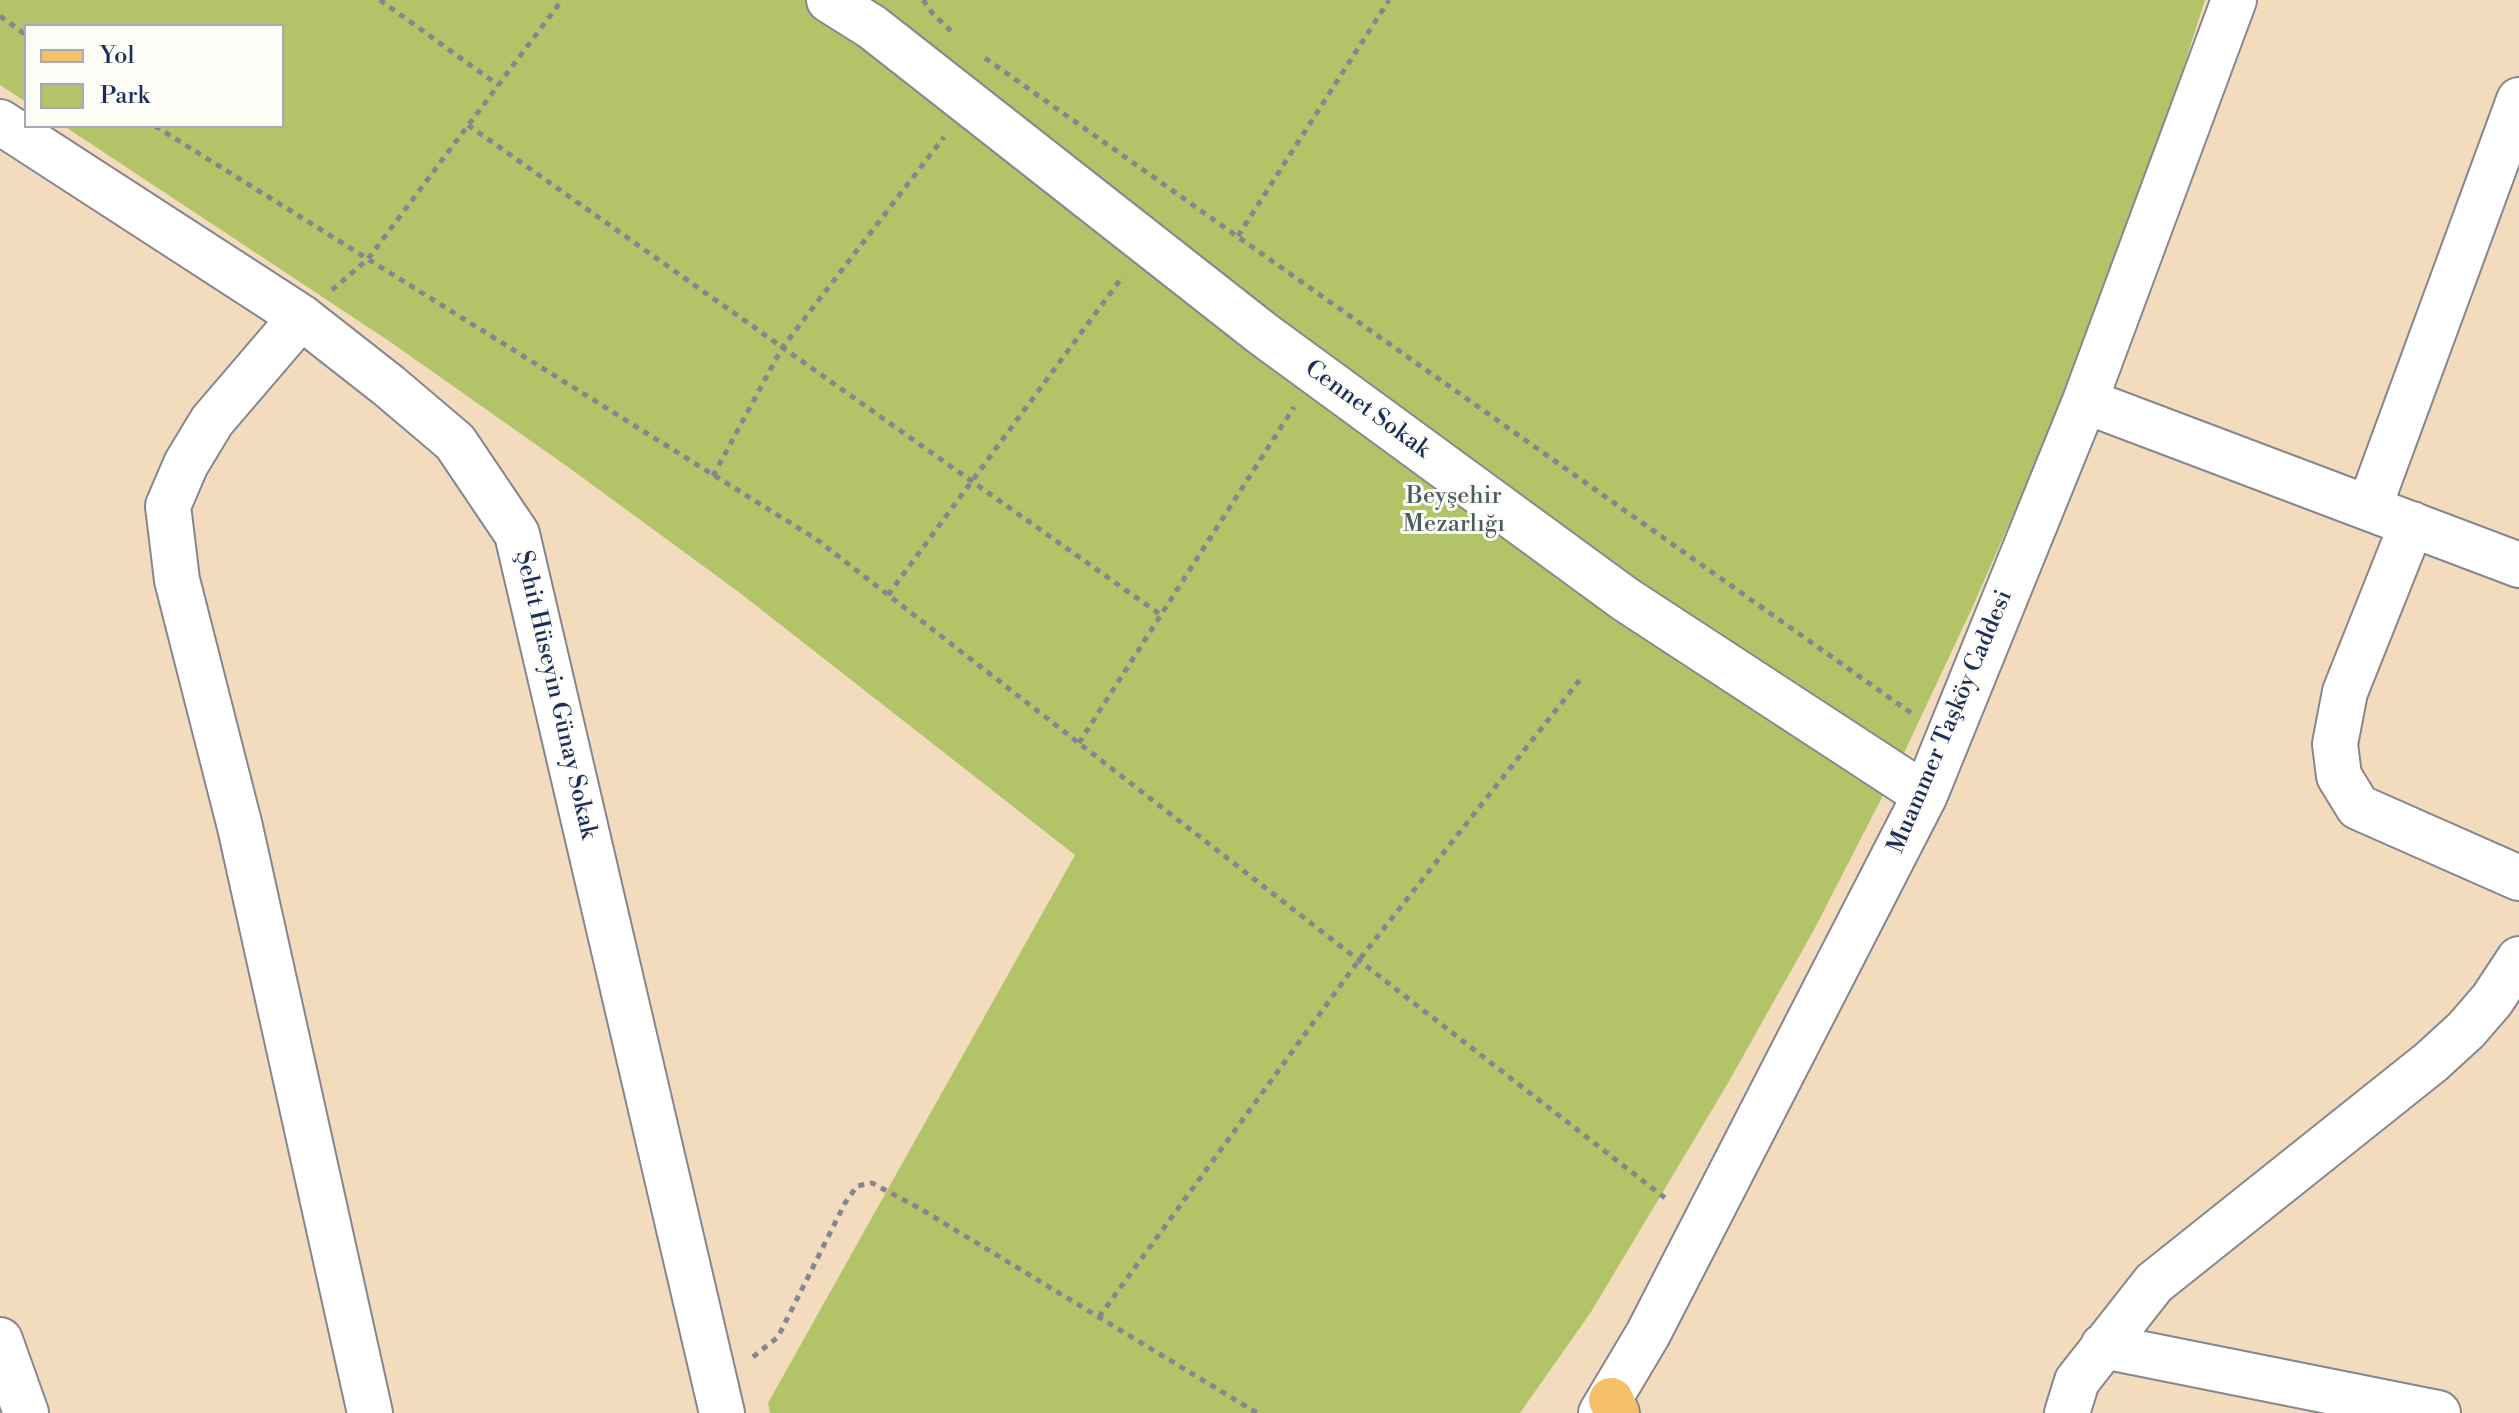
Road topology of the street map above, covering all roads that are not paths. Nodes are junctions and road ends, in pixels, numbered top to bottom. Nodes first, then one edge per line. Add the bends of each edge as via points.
1 (829, 0) edge
2 (2234, 0) edge
3 (2519, 100) edge
4 (0, 122) edge
5 (301, 317) junction
6 (2085, 401) junction
7 (2369, 508) junction
8 (2412, 524) junction
9 (2519, 565) edge
10 (1925, 795) junction
11 (2519, 878) edge
12 (2519, 959) edge
13 (0, 1340) edge
14 (2103, 1346) junction
15 (717, 1394) edge
16 (1609, 1409) edge
17 (26, 1413) edge
18 (370, 1413) edge
19 (2067, 1413) edge
20 (2438, 1413) edge

1 - 10 street, Cennet Sokak via 872,27 1316,372 1625,599
2 - 6 street, Muammer Taşköy Caddesi
3 - 7 street
4 - 5 street, Şehit Hüseyin Günay Sokak
5 - 15 street, Şehit Hüseyin Günay Sokak via 455,442 517,534
5 - 18 street via 212,421 168,506 177,580 240,827
6 - 7 street
6 - 10 street, Muammer Taşköy Caddesi
7 - 8 street
8 - 9 street
8 - 11 street via 2345,692 2335,744 2339,776 2358,807
10 - 16 street, Muammer Taşköy Caddesi
12 - 14 street via 2466,1030 2154,1283
13 - 17 street
14 - 19 street via 2077,1381
14 - 20 street

